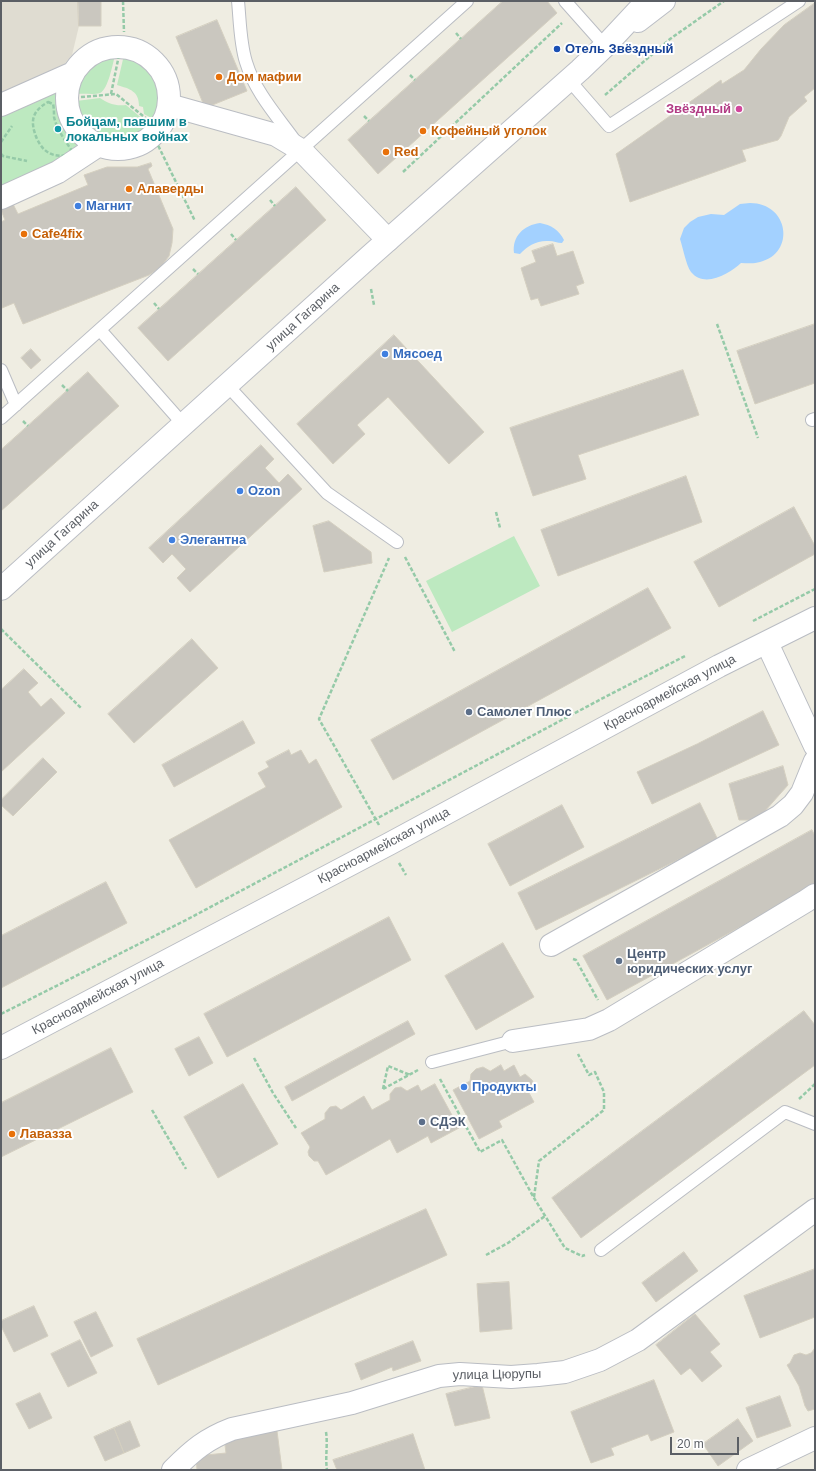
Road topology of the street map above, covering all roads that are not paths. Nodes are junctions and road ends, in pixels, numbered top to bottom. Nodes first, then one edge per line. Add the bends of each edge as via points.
1 (238, 1) edge
2 (467, 1) edge
3 (565, 1) edge
4 (647, 1) edge
5 (664, 1) edge
6 (799, 1) edge
7 (606, 46) junction
8 (73, 73) junction
9 (569, 80) junction
10 (1, 105) edge
11 (169, 105) junction
12 (99, 145) junction
13 (301, 150) junction
14 (1, 198) edge
15 (388, 240) junction
16 (100, 330) junction
17 (1, 370) edge
18 (227, 385) junction
19 (16, 405) junction
20 (1, 418) edge
21 (183, 424) junction
22 (397, 542) road end
23 (1, 589) edge
24 (815, 618) edge
25 (767, 643) junction
26 (815, 746) edge
27 (815, 761) edge
28 (815, 895) edge
29 (551, 945) dead end
30 (514, 1041) joint
31 (1, 1048) edge
32 (432, 1062) road end
33 (815, 1124) edge
34 (815, 1210) edge
35 (601, 1250) road end
36 (815, 1438) edge
37 (173, 1470) edge
38 (748, 1470) edge

1 - 13 lane via 246,62 256,86
2 - 13 lane
3 - 7 lane
4 - 7 street
5 - 7 street
6 - 9 lane via 610,126
7 - 9 street, улица Гагарина
8 - 10 street
8 - 11 street via 82,61 94,52 109,47 140,51 153,60 163,73 169,89
8 - 12 street via 67,99 70,115 77,128
9 - 15 street, улица Гагарина
11 - 12 street via 164,121 156,132 141,144 127,148
11 - 13 street via 276,135
12 - 14 street via 58,172
13 - 15 street
13 - 16 lane
15 - 18 street, улица Гагарина
16 - 19 lane
16 - 21 lane
17 - 19 lane
18 - 21 street, улица Гагарина
18 - 22 lane via 327,494
19 - 20 lane
21 - 23 street, улица Гагарина
24 - 25 street, Красноармейская улица
25 - 26 street
25 - 31 street, Красноармейская улица via 718,666 396,840
27 - 29 street via 802,793 780,816
28 - 30 street via 609,1020 589,1029
30 - 32 lane
33 - 35 lane via 785,1112
34 - 37 street, улица Цюрупы via 638,1340 600,1360 565,1372 538,1375 439,1376 322,1410 216,1435 203,1443
36 - 38 street

